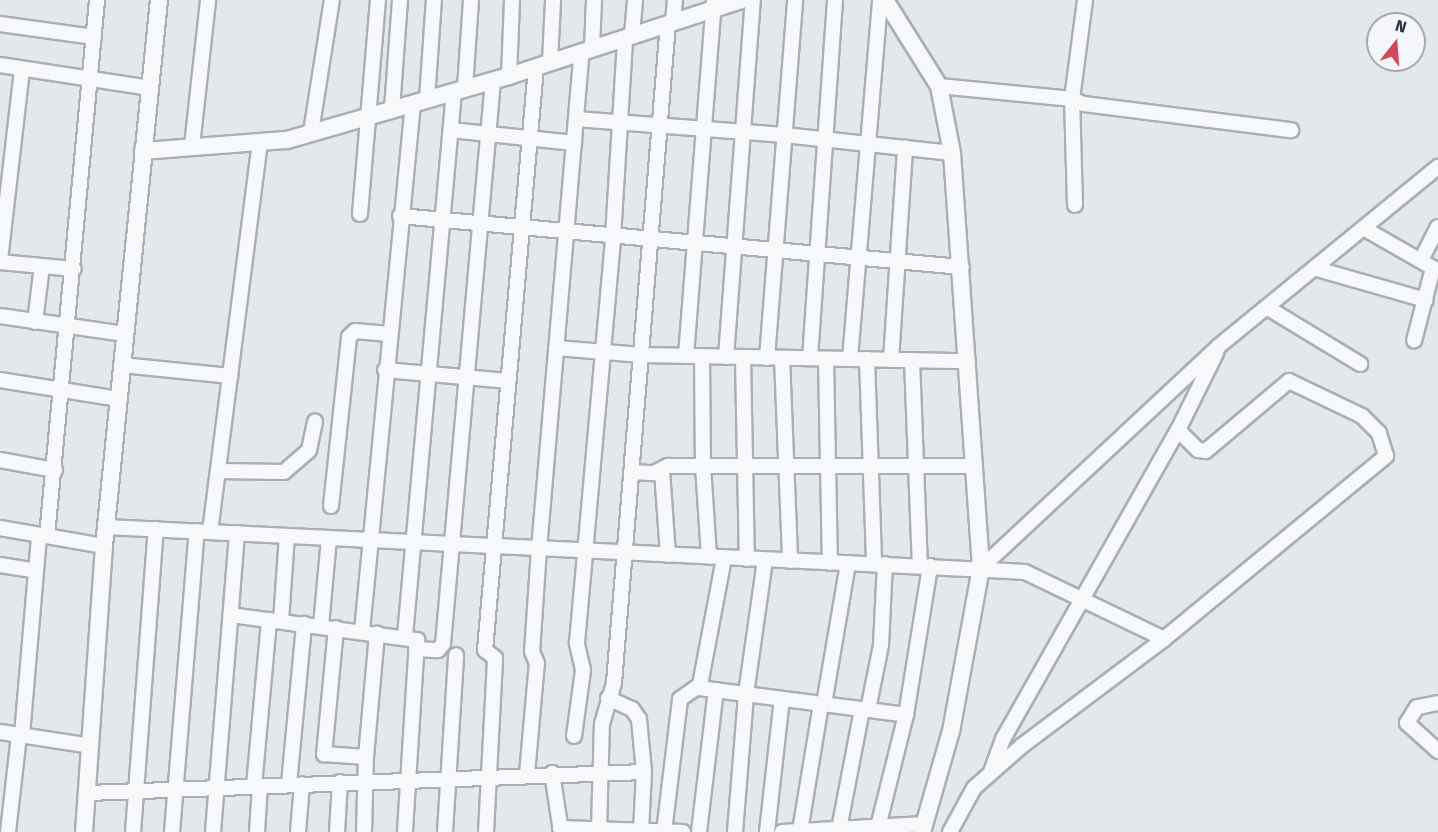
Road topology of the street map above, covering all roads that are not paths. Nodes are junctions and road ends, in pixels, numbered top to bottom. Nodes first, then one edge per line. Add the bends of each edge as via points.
1 (94, 0) edge
2 (159, 0) edge
3 (208, 0) edge
4 (332, 0) edge
5 (374, 0) edge
6 (378, 0) edge
7 (400, 0) edge
8 (434, 0) edge
9 (471, 0) edge
10 (512, 0) edge
11 (553, 0) edge
12 (594, 0) edge
13 (634, 0) edge
14 (675, 0) edge
15 (741, 0) edge
16 (753, 0) edge
17 (795, 0) edge
18 (835, 0) edge
19 (880, 0) edge
20 (885, 0) edge
21 (1085, 0) edge
22 (714, 4) edge
23 (670, 23) junction
24 (0, 24) edge
25 (94, 37) junction
26 (629, 37) junction
27 (587, 50) junction
28 (543, 64) junction
29 (0, 65) edge
30 (21, 69) junction
31 (501, 78) junction
32 (90, 79) junction
33 (939, 86) junction
34 (150, 88) junction
35 (460, 89) junction
36 (1072, 99) junction
37 (420, 101) junction
38 (392, 109) junction
39 (371, 115) junction
40 (576, 119) junction
41 (620, 123) junction
42 (661, 125) junction
43 (703, 128) junction
44 (451, 130) junction
45 (1291, 130) dead end
46 (744, 131) junction
47 (311, 132) junction
48 (489, 134) junction
49 (784, 135) junction
50 (531, 138) junction
51 (825, 140) junction
52 (260, 142) junction
53 (574, 142) junction
54 (867, 144) junction
55 (192, 146) junction
56 (905, 147) junction
57 (143, 151) junction
58 (952, 153) junction
59 (1438, 167) edge
60 (1075, 205) dead end
61 (360, 214) dead end
62 (400, 216) junction
63 (444, 220) junction
64 (483, 224) junction
65 (1438, 227) edge
66 (524, 229) junction
67 (1365, 229) junction
68 (566, 234) junction
69 (613, 237) junction
70 (652, 241) junction
71 (693, 244) junction
72 (735, 248) junction
73 (774, 251) junction
74 (817, 255) junction
75 (858, 258) junction
76 (1421, 260) junction
77 (0, 261) edge
78 (897, 261) junction
79 (42, 266) junction
80 (962, 267) junction
81 (74, 269) junction
82 (1317, 269) junction
83 (1426, 300) junction
84 (1268, 308) junction
85 (0, 316) edge
86 (35, 322) junction
87 (69, 327) junction
88 (125, 334) junction
89 (389, 334) junction
90 (1414, 341) dead end
91 (1219, 346) junction
92 (556, 348) junction
93 (603, 352) junction
94 (642, 355) junction
95 (686, 356) junction
96 (702, 357) junction
97 (726, 357) junction
98 (743, 357) junction
99 (767, 358) junction
100 (782, 358) junction
101 (810, 358) junction
102 (825, 359) junction
103 (850, 359) junction
104 (867, 359) junction
105 (891, 360) junction
106 (912, 360) junction
107 (968, 361) junction
108 (1360, 364) dead end
109 (122, 365) junction
110 (385, 370) junction
111 (428, 373) junction
112 (230, 376) junction
113 (467, 377) junction
114 (0, 380) edge
115 (508, 381) junction
116 (63, 391) junction
117 (119, 399) junction
118 (315, 422) dead end
119 (1178, 430) junction
120 (0, 460) edge
121 (703, 466) junction
122 (744, 466) junction
123 (786, 466) junction
124 (828, 466) junction
125 (869, 466) junction
126 (916, 466) junction
127 (975, 466) junction
128 (55, 470) junction
129 (662, 470) junction
130 (218, 471) junction
131 (632, 472) junction
132 (331, 506) dead end
133 (106, 527) junction
134 (0, 528) edge
135 (156, 529) junction
136 (204, 532) junction
137 (237, 533) junction
138 (43, 536) junction
139 (287, 536) junction
140 (329, 538) junction
141 (368, 540) junction
142 (411, 542) junction
143 (451, 544) junction
144 (104, 546) junction
145 (493, 547) junction
146 (539, 549) junction
147 (587, 551) junction
148 (625, 553) junction
149 (668, 555) junction
150 (709, 557) junction
151 (724, 558) junction
152 (747, 559) junction
153 (765, 560) junction
154 (790, 561) junction
155 (830, 563) junction
156 (848, 563) junction
157 (879, 564) junction
158 (0, 566) edge
159 (925, 566) junction
160 (981, 568) junction
161 (36, 571) junction
162 (1083, 598) junction
163 (231, 615) junction
164 (275, 621) junction
165 (304, 624) junction
166 (321, 626) junction
167 (336, 628) junction
168 (362, 631) junction
169 (377, 633) junction
170 (405, 636) junction
171 (1164, 639) junction
172 (416, 649) junction
173 (456, 655) dead end
174 (699, 688) junction
175 (716, 690) junction
176 (746, 694) junction
177 (608, 698) junction
178 (782, 699) junction
179 (1438, 703) edge
180 (823, 704) junction
181 (865, 710) junction
182 (906, 715) junction
183 (0, 732) edge
184 (20, 735) junction
185 (574, 736) dead end
186 (91, 746) junction
187 (1438, 751) edge
188 (366, 757) junction
189 (601, 772) junction
190 (644, 772) junction
191 (552, 773) junction
192 (527, 774) junction
193 (990, 774) junction
194 (489, 776) junction
195 (448, 778) junction
196 (407, 780) junction
197 (367, 781) junction
198 (340, 782) junction
199 (296, 784) junction
200 (257, 786) junction
201 (217, 788) junction
202 (176, 789) junction
203 (136, 791) junction
204 (88, 793) junction
205 (923, 828) edge
206 (869, 829) edge
207 (560, 830) edge
208 (606, 830) edge
209 (834, 830) edge
210 (652, 831) edge
211 (800, 831) edge
212 (8, 832) edge
213 (84, 832) edge
214 (133, 832) edge
215 (172, 832) edge
216 (213, 832) edge
217 (257, 832) edge
218 (298, 832) edge
219 (336, 832) edge
220 (364, 832) edge
221 (405, 832) edge
222 (445, 832) edge
223 (486, 832) edge
224 (683, 832) edge
225 (699, 832) edge
226 (735, 832) edge
227 (767, 832) edge
228 (782, 832) edge
229 (950, 832) edge

1 - 25 street
2 - 34 street
3 - 55 street
4 - 47 street
5 - 6 street
6 - 39 street
7 - 38 street
8 - 37 street
9 - 35 street
10 - 31 street
11 - 28 street
12 - 27 street
13 - 26 street
14 - 23 street
15 - 22 street
16 - 46 street
17 - 49 street
18 - 51 street
19 - 54 street
20 - 33 street
21 - 36 street
22 - 23 street
22 - 43 street
23 - 26 street
23 - 42 street
24 - 25 street
25 - 32 street
26 - 27 street
26 - 41 street
27 - 28 street
27 - 40 street
28 - 31 street
28 - 50 street
29 - 30 street
30 - 32 street
30 - 77 street
31 - 35 street
31 - 48 street
32 - 34 street
32 - 81 street
33 - 36 street
33 - 58 street
34 - 57 street
35 - 37 street
35 - 44 street
36 - 45 street via 1084,104
36 - 60 street
37 - 38 street
37 - 62 street
38 - 39 street
39 - 47 street
39 - 61 street
40 - 41 street
40 - 53 street
41 - 42 street
41 - 69 street
42 - 43 street
42 - 70 street
43 - 46 street
43 - 71 street
44 - 48 street
44 - 63 street
46 - 49 street
46 - 72 street
47 - 52 street
48 - 50 street
48 - 64 street
49 - 51 street
49 - 73 street
50 - 53 street
50 - 66 street
51 - 54 street
51 - 74 street
52 - 55 street
52 - 112 street
53 - 68 street
54 - 56 street
54 - 75 street
55 - 57 street
56 - 58 street
56 - 78 street
57 - 88 street
58 - 80 street
59 - 67 street
62 - 63 street
62 - 89 street
63 - 64 street
63 - 111 street
64 - 66 street
64 - 113 street
65 - 76 street
66 - 68 street
66 - 115 street
67 - 76 street
67 - 82 street
68 - 69 street
68 - 92 street
69 - 70 street
69 - 93 street
70 - 71 street
70 - 94 street
71 - 72 street
71 - 95 street
72 - 73 street
72 - 97 street
73 - 74 street
73 - 99 street
74 - 75 street
74 - 101 street
75 - 78 street
75 - 103 street
76 - 83 street via 1432,268
77 - 79 street
78 - 80 street
78 - 105 street
79 - 81 street
79 - 86 street
80 - 107 street
81 - 87 street
82 - 83 street
82 - 84 street
83 - 90 street
84 - 91 street
84 - 108 street
85 - 86 street
86 - 87 street
87 - 88 street
87 - 116 street
88 - 109 street
89 - 110 street
89 - 132 street via 355,331 349,337
91 - 119 street
91 - 160 street
92 - 93 street
92 - 146 street
93 - 94 street
93 - 147 street
94 - 95 street
94 - 131 street
95 - 96 street
96 - 97 street
96 - 121 street
97 - 98 street
98 - 99 street
98 - 122 street
99 - 100 street
100 - 101 street
100 - 123 street
101 - 102 street
102 - 103 street
102 - 124 street
103 - 104 street
104 - 105 street
104 - 125 street
105 - 106 street
106 - 107 street
106 - 126 street
107 - 127 street
109 - 112 street
109 - 117 street
110 - 111 street
110 - 141 street
111 - 113 street
111 - 142 street
112 - 130 street
113 - 115 street
113 - 143 street
114 - 116 street
115 - 145 street
116 - 117 street
116 - 128 street
117 - 133 street
118 - 130 street via 309,450 284,472
119 - 162 street
119 - 171 street via 1198,450 1206,451 1286,382 1294,382 1362,416 1379,433 1386,456
120 - 128 street
121 - 122 street
121 - 129 street via 668,466
121 - 150 street
122 - 123 street
122 - 152 street
123 - 124 street
123 - 154 street
124 - 125 street
124 - 155 street
125 - 126 street
125 - 157 street
126 - 127 street
126 - 159 street
127 - 160 street
128 - 138 street
129 - 131 street
129 - 149 street
130 - 136 street
131 - 148 street
133 - 135 street
133 - 144 street
134 - 138 street
135 - 136 street
135 - 203 street
136 - 137 street
136 - 202 street
137 - 139 street
137 - 163 street
138 - 144 street
138 - 161 street
139 - 140 street
139 - 164 street
140 - 141 street
140 - 166 street
141 - 142 street
141 - 168 street
142 - 143 street
142 - 170 street
143 - 145 street
143 - 172 street via 443,644 438,650
144 - 186 street
145 - 146 street
145 - 194 street via 485,650 495,658
146 - 147 street
146 - 192 street via 532,652 537,663
147 - 148 street
147 - 185 street via 577,643 583,670
148 - 149 street
148 - 177 street via 614,682
149 - 150 street
150 - 151 street
151 - 152 street
151 - 174 street
152 - 153 street
153 - 154 street
153 - 176 street
154 - 155 street
155 - 156 street
156 - 157 street
156 - 180 street
157 - 159 street
157 - 181 street via 881,645
158 - 161 street
159 - 160 street
159 - 182 street
160 - 162 street via 1025,572
160 - 205 street via 951,731
161 - 184 street
162 - 171 street
162 - 193 street via 1004,739
163 - 164 street
163 - 201 street
164 - 165 street
164 - 200 street
165 - 166 street
165 - 199 street
166 - 167 street
167 - 168 street
167 - 188 street via 324,754
168 - 169 street
169 - 170 street
169 - 188 street
170 - 172 street via 417,640
171 - 193 street
172 - 196 street
173 - 195 street
174 - 175 street
174 - 210 street via 683,693 680,699
175 - 176 street
175 - 225 street
176 - 178 street
176 - 226 street
177 - 189 street via 602,724
177 - 190 street via 637,713
178 - 180 street
178 - 227 street
179 - 187 street via 1417,707 1407,723
180 - 181 street
180 - 211 street
181 - 182 street
181 - 209 street
182 - 206 street
183 - 184 street
184 - 186 street
184 - 212 street
186 - 204 street
188 - 197 street
189 - 190 street
189 - 191 street
189 - 208 street
190 - 210 street
191 - 192 street
191 - 207 street
192 - 194 street
193 - 229 street via 974,788
194 - 195 street
194 - 223 street
195 - 196 street
195 - 222 street
196 - 197 street
196 - 221 street
197 - 198 street
197 - 220 street
198 - 199 street
198 - 219 street
199 - 200 street
199 - 218 street
200 - 201 street
200 - 217 street
201 - 202 street
201 - 216 street
202 - 203 street
202 - 215 street
203 - 204 street
203 - 214 street
204 - 213 street
205 - 206 street
206 - 209 street
207 - 208 street
208 - 210 street
209 - 211 street
210 - 224 street
211 - 228 street

